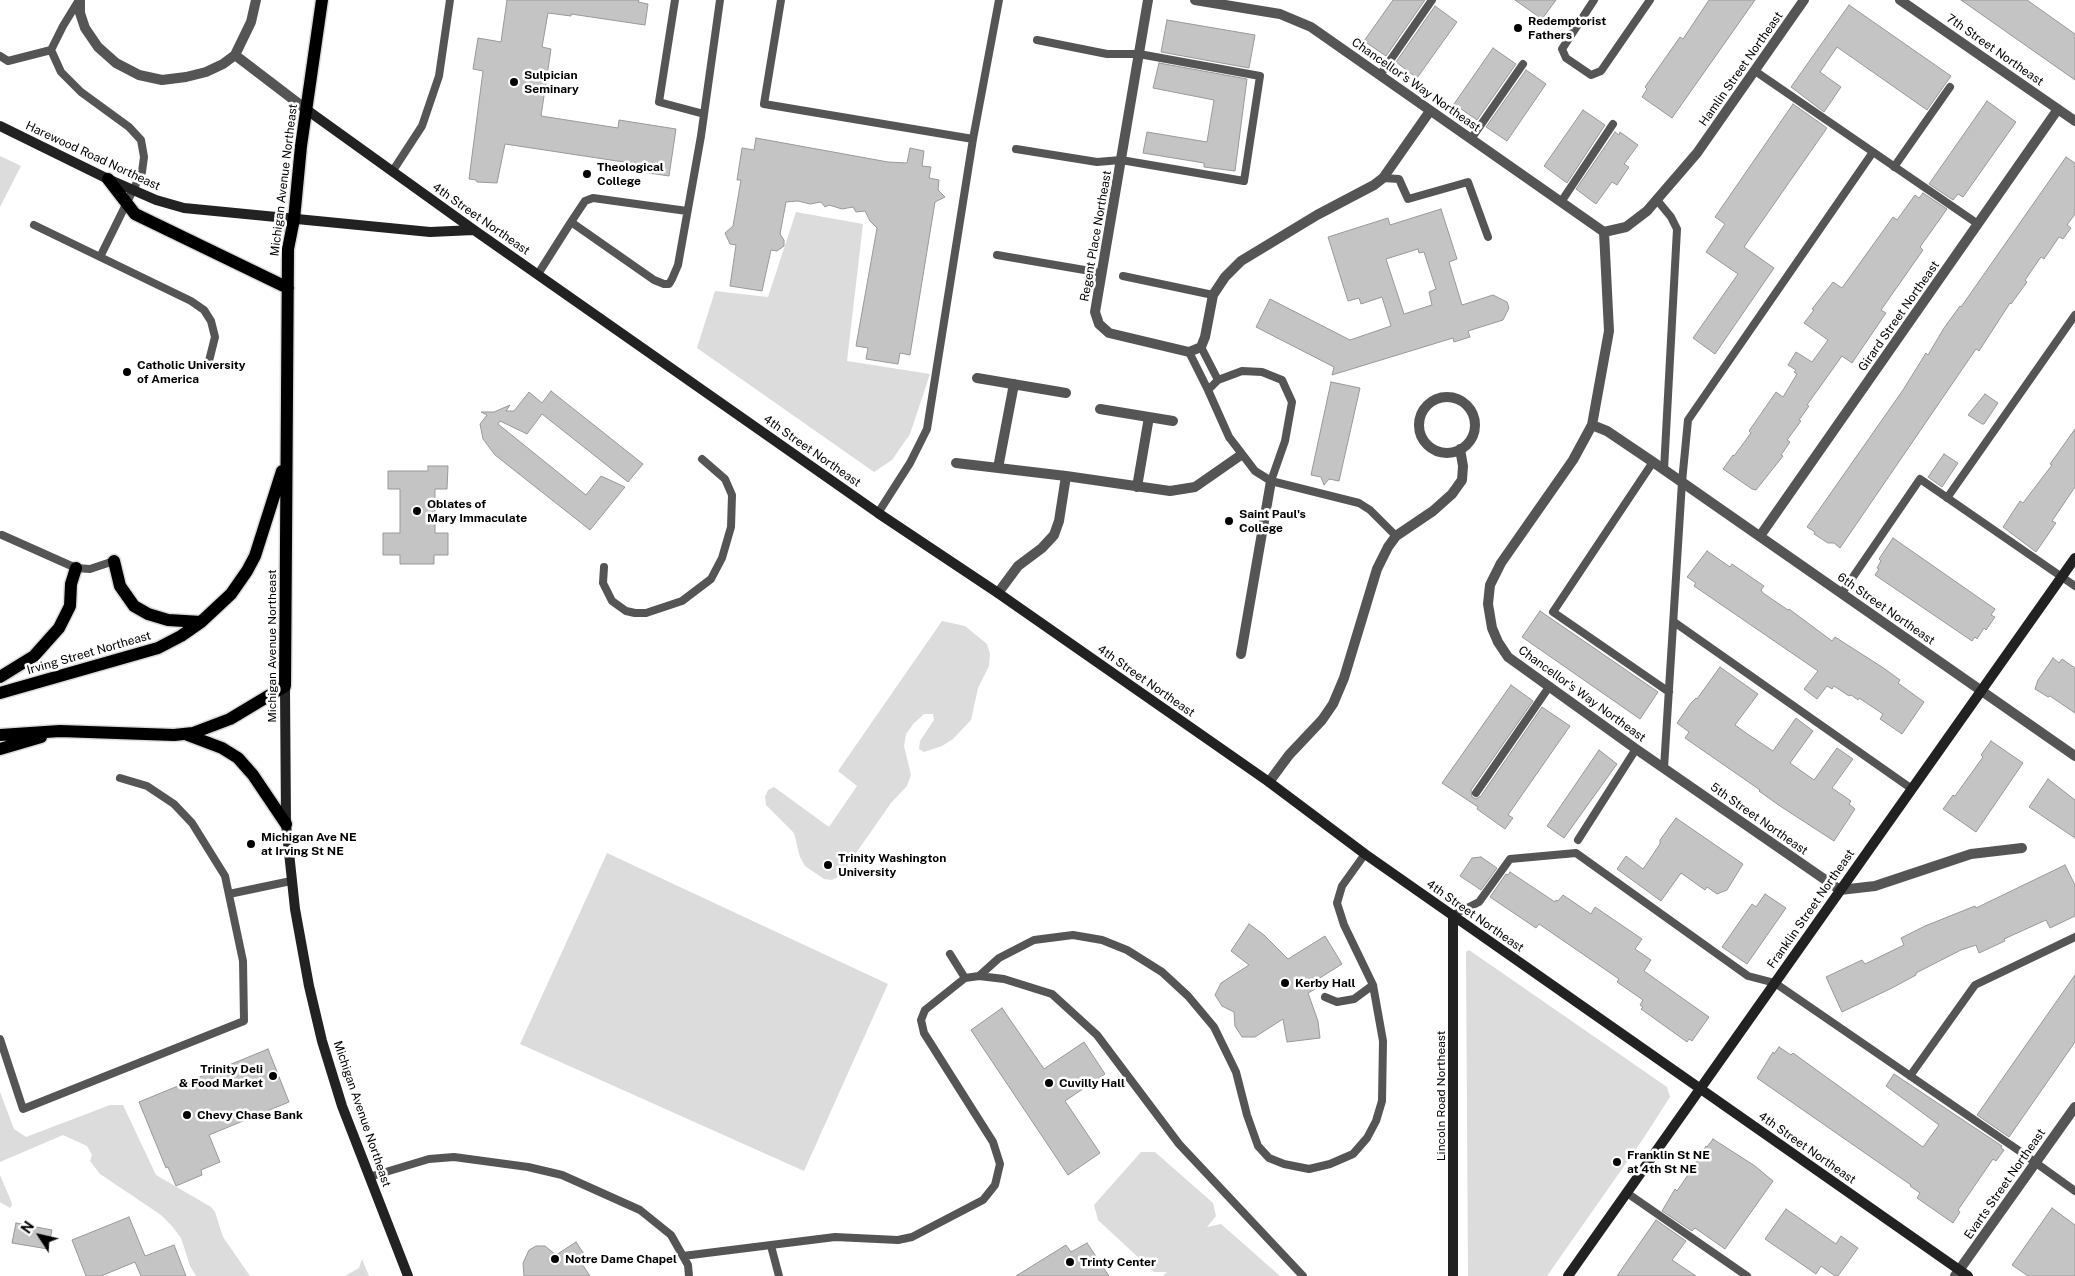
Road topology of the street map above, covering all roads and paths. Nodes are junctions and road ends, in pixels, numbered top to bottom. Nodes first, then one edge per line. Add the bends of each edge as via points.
1 (80, 0) edge
2 (256, 0) edge
3 (322, 0) edge
4 (450, 0) edge
5 (675, 0) edge
6 (720, 0) edge
7 (781, 0) edge
8 (999, 0) edge
9 (1148, 0) edge
10 (1196, 0) edge
11 (1432, 0) edge
12 (1594, 0) edge
13 (1650, 0) edge
14 (1804, 0) edge
15 (1900, 0) edge
16 (1037, 40) dead end
17 (51, 50) junction
18 (235, 54) junction
19 (1139, 54) junction
20 (0, 56) edge
21 (1523, 64) dead end
22 (1755, 71) junction
23 (1380, 75) junction
24 (1950, 87) dead end
25 (2058, 109) junction
26 (307, 110) junction
27 (1430, 111) junction
28 (704, 114) junction
29 (2075, 121) edge
30 (1614, 124) dead end
31 (0, 126) edge
32 (973, 139) junction
33 (1471, 139) junction
34 (1016, 149) dead end
35 (1873, 152) junction
36 (1121, 160) junction
37 (1894, 167) junction
38 (392, 172) junction
39 (1383, 178) junction
40 (108, 179) junction
41 (133, 190) junction
42 (1657, 200) junction
43 (1561, 202) junction
44 (126, 203) junction
45 (687, 211) junction
46 (294, 219) junction
47 (571, 222) junction
48 (1978, 224) junction
49 (34, 225) dead end
50 (474, 230) junction
51 (1604, 232) junction
52 (1488, 237) dead end
53 (997, 255) dead end
54 (100, 257) junction
55 (1102, 273) junction
56 (538, 274) junction
57 (1123, 276) dead end
58 (288, 288) junction
59 (1213, 295) junction
60 (2075, 315) edge
61 (1201, 347) junction
62 (1189, 352) junction
63 (209, 361) dead end
64 (977, 378) dead end
65 (1218, 380) junction
66 (1014, 384) junction
67 (1208, 390) junction
68 (1066, 393) dead end
69 (1100, 409) dead end
70 (1149, 417) junction
71 (1173, 421) dead end
72 (1592, 425) junction
73 (1460, 449) junction
74 (1241, 455) junction
75 (286, 458) junction
76 (702, 459) dead end
77 (1653, 462) junction
78 (956, 463) dead end
79 (998, 468) junction
80 (1664, 470) junction
81 (1066, 476) junction
82 (1271, 481) junction
83 (1682, 482) junction
84 (1137, 486) junction
85 (1947, 498) junction
86 (878, 513) junction
87 (2, 535) dead end
88 (1396, 536) junction
89 (1760, 536) junction
90 (2075, 558) edge
91 (114, 561) joint
92 (604, 567) dead end
93 (76, 568) junction
94 (2062, 577) junction
95 (2075, 586) edge
96 (998, 592) junction
97 (1842, 593) junction
98 (202, 622) junction
99 (1674, 622) junction
100 (1241, 654) dead end
101 (0, 677) edge
102 (286, 686) junction
103 (1549, 687) junction
104 (1981, 690) junction
105 (1669, 692) junction
106 (0, 693) edge
107 (60, 731) junction
108 (185, 734) junction
109 (0, 735) edge
110 (0, 749) edge
111 (1636, 749) junction
112 (2075, 756) edge
113 (1664, 768) junction
114 (120, 778) dead end
115 (1269, 782) junction
116 (1912, 788) junction
117 (1476, 793) dead end
118 (286, 824) junction
119 (1578, 840) dead end
120 (2022, 848) dead end
121 (1365, 854) junction
122 (291, 881) junction
123 (1840, 890) junction
124 (229, 894) junction
125 (1453, 915) junction
126 (2075, 938) edge
127 (950, 954) dead end
128 (979, 976) junction
129 (965, 978) junction
130 (1775, 982) junction
131 (1374, 985) junction
132 (1325, 997) dead end
133 (0, 1038) edge
134 (1910, 1076) junction
135 (1700, 1088) junction
136 (2075, 1107) edge
137 (2036, 1163) junction
138 (369, 1177) junction
139 (2075, 1191) edge
140 (1627, 1193) junction
141 (771, 1246) junction
142 (683, 1256) junction
143 (1961, 1274) edge
144 (408, 1276) edge
145 (689, 1276) edge
146 (779, 1276) edge
147 (1303, 1276) edge
148 (1453, 1276) edge
149 (1568, 1276) edge
150 (1747, 1276) edge

1 - 17 lane via 62,26
1 - 18 street via 85,28 98,47 116,63 139,75 162,80 186,77 206,72
2 - 18 street via 251,22
3 - 26 main road, Michigan Avenue Northeast
4 - 38 lane via 439,76 422,126
5 - 28 lane via 659,102
6 - 28 lane
7 - 32 lane via 764,104
8 - 32 lane
9 - 19 street, Regent Place Northeast
10 - 23 street, Chancellor's Way Northeast via 1280,14 1311,26
11 - 23 lane
12 - 13 lane via 1562,49 1566,58 1591,75 1601,70
14 - 22 street, Hamlin Street Northeast
15 - 25 street, 7th Street Northeast
16 - 19 lane via 1107,54
17 - 20 lane via 8,61
17 - 41 lane via 61,72 81,92 130,127 141,140 142,172
18 - 26 street
19 - 36 street, Regent Place Northeast
19 - 36 lane via 1260,76 1244,181
21 - 33 lane
22 - 35 lane
22 - 42 street, Hamlin Street Northeast via 1697,153
23 - 27 street, Chancellor's Way Northeast
24 - 37 lane
25 - 29 street, 7th Street Northeast
25 - 48 street, Girard Street Northeast
26 - 38 street, 4th Street Northeast
26 - 46 main road, Michigan Avenue Northeast
27 - 33 street, Chancellor's Way Northeast
27 - 39 street
28 - 45 lane
30 - 43 lane
31 - 40 street, Harewood Road Northeast
32 - 86 lane via 927,430 910,464
33 - 43 street, Chancellor's Way Northeast
34 - 36 lane via 1097,162
35 - 37 lane
35 - 83 lane via 1688,420
36 - 55 street, Regent Place Northeast
37 - 48 lane
38 - 50 street, 4th Street Northeast
39 - 52 lane via 1399,179 1408,199 1468,182
39 - 59 street via 1241,262 1224,277
40 - 41 street, Harewood Road Northeast
40 - 44 main road
41 - 44 lane
41 - 46 street, Harewood Road Northeast via 184,208
42 - 51 street via 1626,227
42 - 80 lane via 1677,229
43 - 51 street, Chancellor's Way Northeast
44 - 54 lane
44 - 58 main road via 135,214
45 - 47 lane via 593,198 585,201
45 - 47 lane via 678,265 669,284 654,280
46 - 50 street, Harewood Road Northeast via 430,232
46 - 58 main road, Michigan Avenue Northeast via 288,249
47 - 56 lane
48 - 89 street, Girard Street Northeast
49 - 54 lane
50 - 56 street, 4th Street Northeast
51 - 72 street, Chancellor's Way Northeast via 1609,331
53 - 55 lane
54 - 63 lane via 204,310 215,337
55 - 62 street, Regent Place Northeast via 1095,312 1099,324 1109,333
56 - 86 street, 4th Street Northeast
57 - 59 lane
58 - 75 main road, Michigan Avenue Northeast
59 - 61 street
60 - 85 lane
61 - 62 street
61 - 65 lane
62 - 67 lane
64 - 66 street
65 - 67 lane
65 - 82 lane via 1242,371 1262,372 1282,380 1292,402 1286,441
66 - 68 street
66 - 79 street
67 - 74 lane via 1229,437
69 - 70 street
70 - 71 street
70 - 84 street
72 - 77 street via 1607,431
72 - 103 street, Chancellor's Way Northeast via 1573,460 1501,563 1490,585 1489,614 1498,642 1516,663
73 - 73 street via 1472,436 1474,427 1470,409 1456,398 1438,398 1430,403 1420,418 1422,436 1426,444 1442,452
73 - 88 street via 1462,480 1452,494
74 - 82 lane via 1255,471
74 - 84 street via 1195,486 1170,491
75 - 98 main road, Irving Street Northeast via 248,571 231,594
75 - 102 main road, Michigan Avenue Northeast
76 - 92 lane via 725,479 732,495 731,526 722,558 711,579 682,601 646,613 635,613 612,601 603,583
77 - 80 street
77 - 105 lane via 1552,612
78 - 79 street
79 - 81 street
80 - 83 street
81 - 84 street
81 - 96 street via 1054,535 1018,566
82 - 88 lane via 1359,503
82 - 100 street
83 - 89 street, 6th Street Northeast
83 - 99 lane
85 - 94 lane
85 - 97 lane via 1920,479
86 - 96 street, 4th Street Northeast
87 - 93 lane
88 - 115 street via 1377,569 1333,704
89 - 97 street, 6th Street Northeast
90 - 94 street, Franklin Street Northeast
91 - 93 lane via 90,569
91 - 98 main road via 120,586 134,606 162,619
93 - 101 main road via 70,606 59,628 34,656
94 - 95 lane
94 - 104 street, Franklin Street Northeast
96 - 115 street, 4th Street Northeast
97 - 104 street, 6th Street Northeast
98 - 106 main road, Irving Street Northeast via 158,648
99 - 105 lane
99 - 116 lane
102 - 108 main road via 221,724
102 - 118 street, Michigan Avenue Northeast
103 - 111 street, Chancellor's Way Northeast
103 - 117 lane
104 - 112 street, 6th Street Northeast
104 - 116 street, Franklin Street Northeast
105 - 113 lane
107 - 108 main road
107 - 109 main road
107 - 110 main road
108 - 118 main road via 222,748 238,758
111 - 113 street, Chancellor's Way Northeast
111 - 119 lane
113 - 123 street, 5th Street Northeast
114 - 124 lane via 147,786 174,804 192,823 225,876
115 - 121 street, 4th Street Northeast
116 - 123 street, Franklin Street Northeast
118 - 122 street, Michigan Avenue Northeast
120 - 123 street via 1971,854 1875,886
121 - 125 street, 4th Street Northeast
121 - 131 lane via 1342,886 1337,903 1344,925
122 - 124 lane
122 - 138 street, Michigan Avenue Northeast via 304,962 322,1041
123 - 130 street, Franklin Street Northeast
124 - 133 lane via 243,961 244,1021 23,1108
125 - 130 lane via 1479,902 1510,859 1576,853 1748,976
125 - 135 street, 4th Street Northeast
125 - 148 street, Lincoln Road Northeast
126 - 134 lane via 1975,984
127 - 129 lane
128 - 129 lane
128 - 131 lane via 999,958 1034,940 1073,935 1102,940 1128,950 1162,972 1214,1027 1236,1072 1258,1146 1269,1158 1309,1169 1353,1154 1376,1121 1382,1101 1383,1041
128 - 147 lane via 1004,979 1052,994 1097,1035 1179,1144
129 - 141 lane via 925,1010 921,1020 924,1033 994,1142 1000,1164 995,1185 983,1200 912,1237 898,1240 835,1237
130 - 134 lane
130 - 135 street, Franklin Street Northeast
131 - 132 lane via 1354,1000 1337,1002
134 - 137 lane
135 - 140 street, Franklin Street Northeast
135 - 143 street, 4th Street Northeast
136 - 137 street, Evarts Street Northeast
137 - 139 lane
137 - 143 street, Evarts Street Northeast
138 - 142 lane via 429,1159 454,1157 562,1175 640,1210 671,1235
138 - 144 street, Michigan Avenue Northeast
140 - 149 street, Franklin Street Northeast
140 - 150 lane
141 - 142 lane
141 - 146 lane
142 - 145 lane

